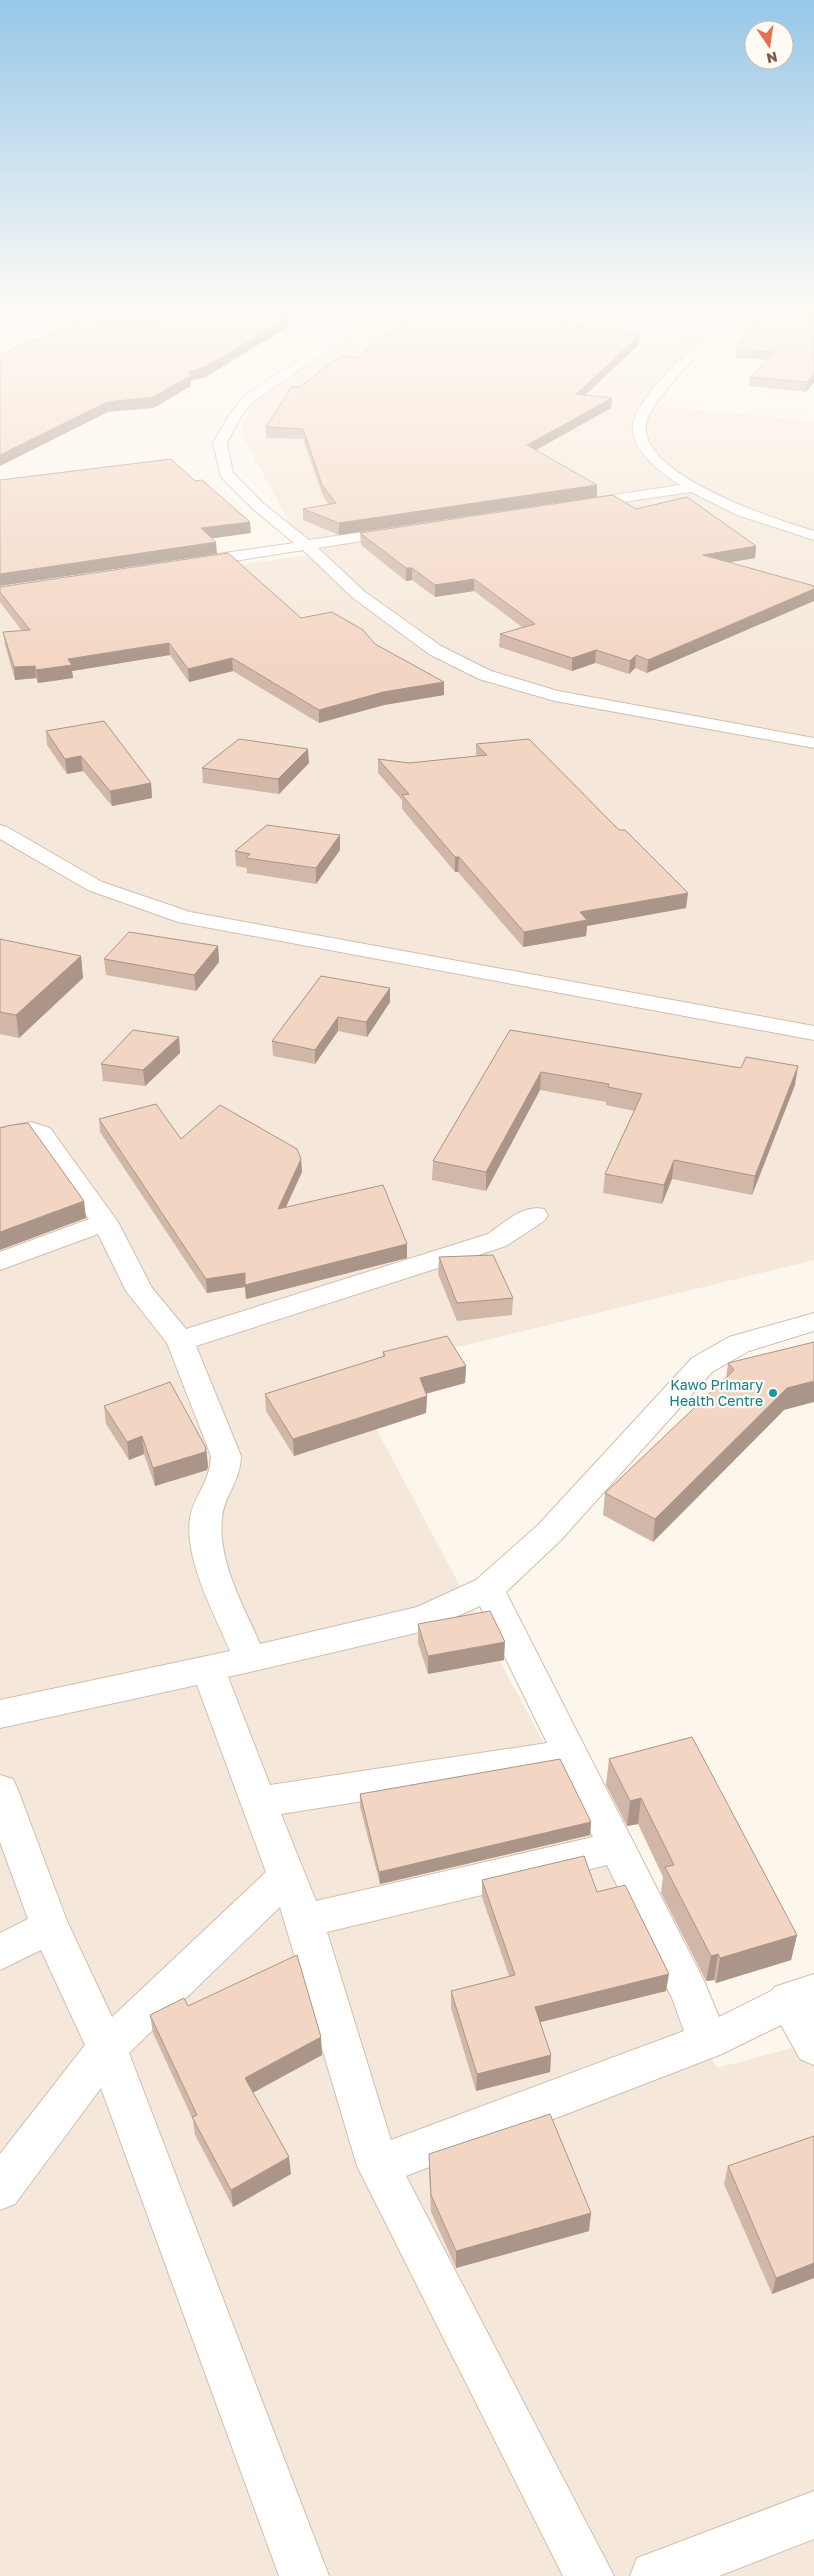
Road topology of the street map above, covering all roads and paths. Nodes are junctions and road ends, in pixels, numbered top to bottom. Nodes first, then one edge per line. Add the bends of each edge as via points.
1 (227, 429) edge
2 (640, 429) edge
3 (691, 488) junction
4 (563, 507) edge
5 (414, 529) edge
6 (814, 536) edge
7 (306, 545) junction
8 (177, 565) edge
9 (814, 743) edge
10 (0, 831) edge
11 (814, 1034) edge
12 (0, 1135) edge
13 (535, 1215) dead end
14 (104, 1222) junction
15 (0, 1262) edge
16 (814, 1322) edge
17 (180, 1341) junction
18 (488, 1589) junction
19 (250, 1659) junction
20 (208, 1669) junction
21 (0, 1714) edge
22 (570, 1754) junction
23 (0, 1790) edge
24 (259, 1802) junction
25 (616, 1848) junction
26 (286, 1877) junction
27 (304, 1921) junction
28 (50, 1926) junction
29 (0, 1953) edge
30 (801, 1996) edge
31 (708, 2041) junction
32 (814, 2046) edge
33 (108, 2048) junction
34 (378, 2166) junction
35 (0, 2189) edge
36 (814, 2515) edge
37 (304, 2576) edge
38 (589, 2576) edge
39 (655, 2576) edge

1 - 7 street via 220,443 226,474 259,507
2 - 3 street via 639,434 655,462
3 - 4 street
3 - 6 street via 727,505
5 - 7 street
7 - 8 street
7 - 9 street via 358,595 435,650 485,675 555,696
10 - 11 street via 95,886 185,918
12 - 14 street via 31,1129 41,1133
13 - 17 street via 497,1240
14 - 15 street
14 - 17 street via 140,1291
16 - 18 street via 739,1344 702,1365 549,1533
17 - 19 street via 226,1456 226,1473 206,1516 207,1550
18 - 19 street via 424,1618
18 - 22 street
19 - 20 street
20 - 21 street
20 - 24 street
22 - 24 street
22 - 25 street
23 - 28 street
24 - 26 street
25 - 27 street
25 - 31 street via 698,2012
26 - 27 street
26 - 33 street
27 - 34 street
28 - 29 street
28 - 33 street via 83,2003
30 - 31 street via 739,2029
30 - 32 street
31 - 34 street
33 - 35 street
33 - 37 street
34 - 38 street
36 - 39 street

